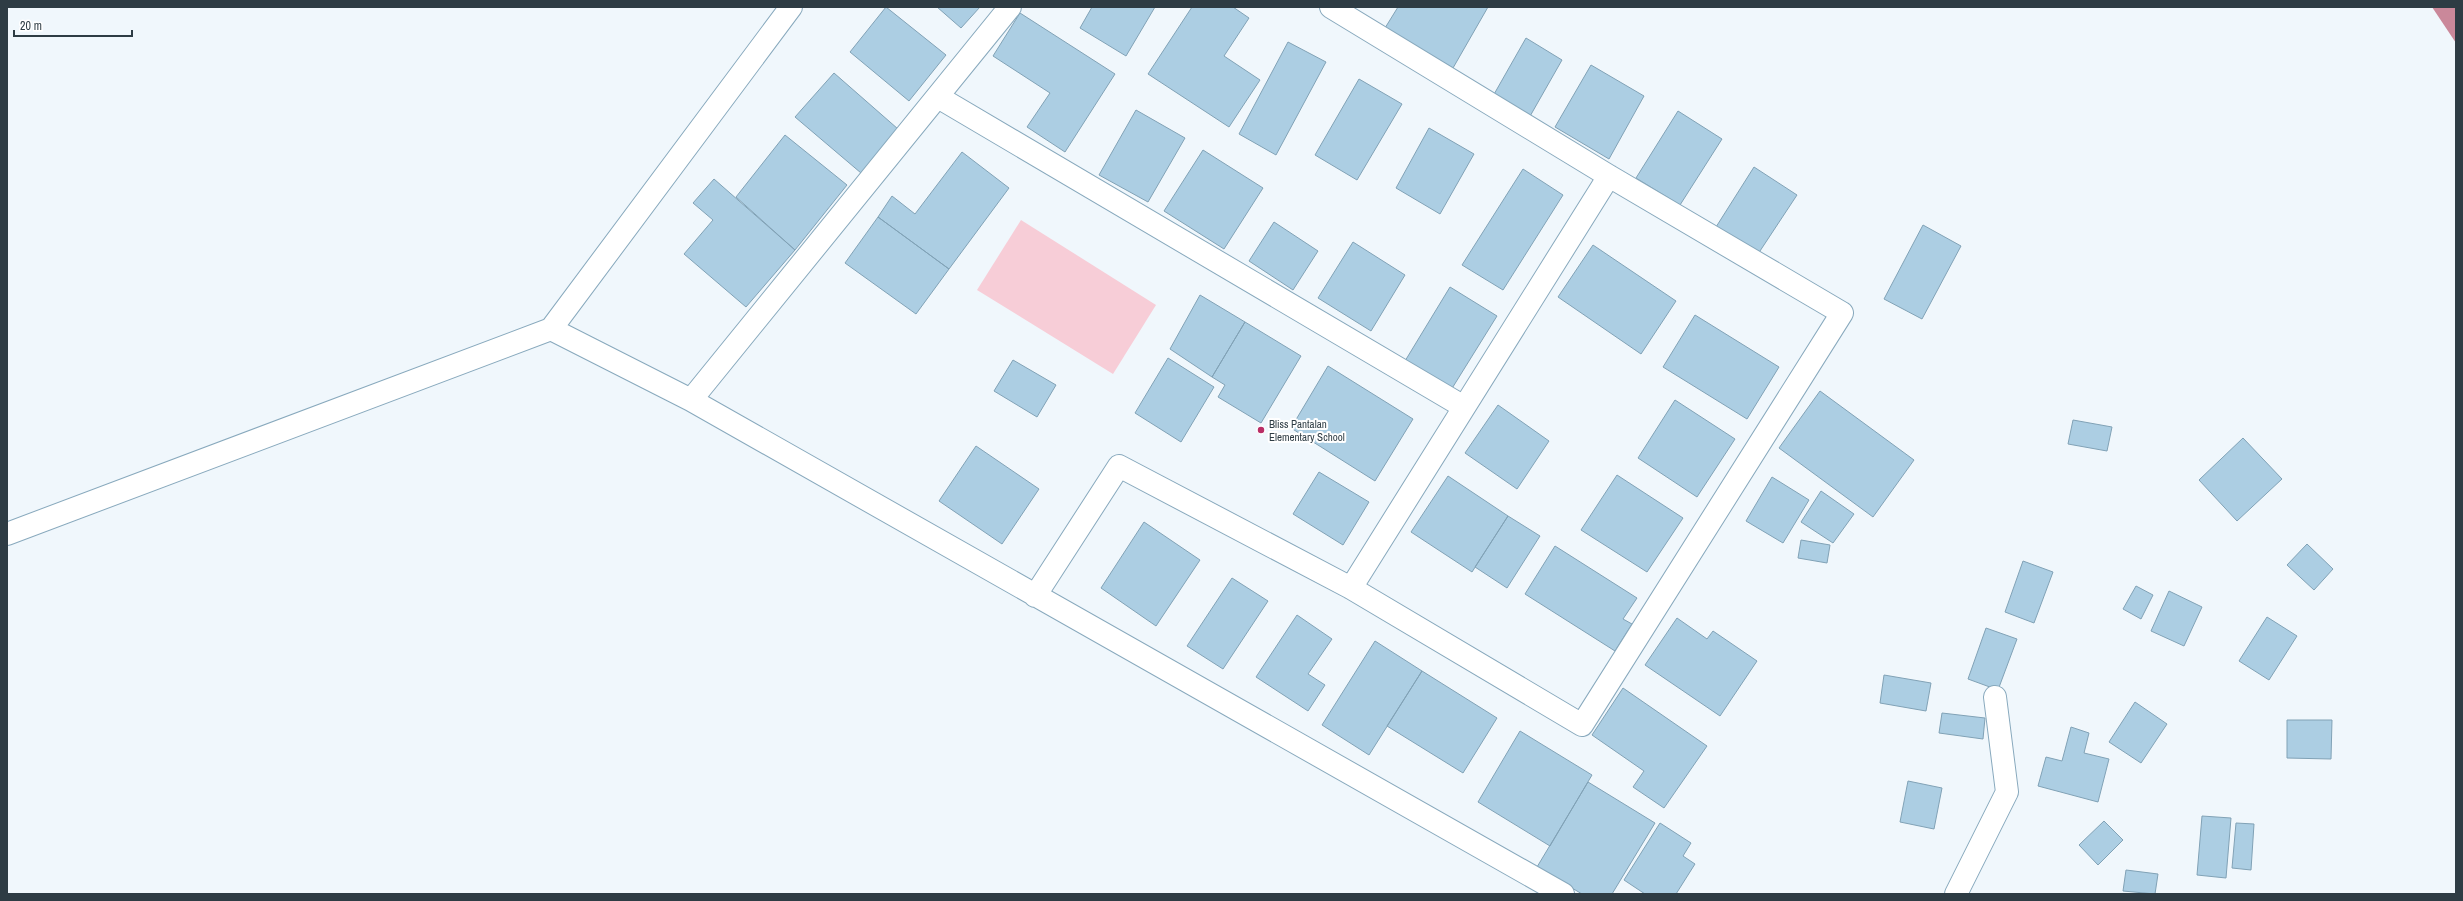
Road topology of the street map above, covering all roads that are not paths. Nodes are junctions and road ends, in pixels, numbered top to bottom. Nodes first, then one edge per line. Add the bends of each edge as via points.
1 (791, 7) edge
2 (1010, 7) edge
3 (1331, 7) edge
4 (938, 97) junction
5 (1609, 176) junction
6 (550, 329) junction
7 (690, 400) junction
8 (1464, 407) junction
9 (7, 534) edge
10 (1351, 588) junction
11 (1035, 596) junction
12 (1995, 697) dead end
13 (1563, 894) edge
14 (1956, 894) edge

1 - 6 street
2 - 4 street
3 - 5 street
4 - 7 street
4 - 8 street
5 - 8 street
5 - 10 street via 1842,313 1582,725
6 - 7 street
6 - 9 street
7 - 11 street
8 - 10 street
10 - 11 street via 1119,466
11 - 13 street
12 - 14 street via 2007,792

